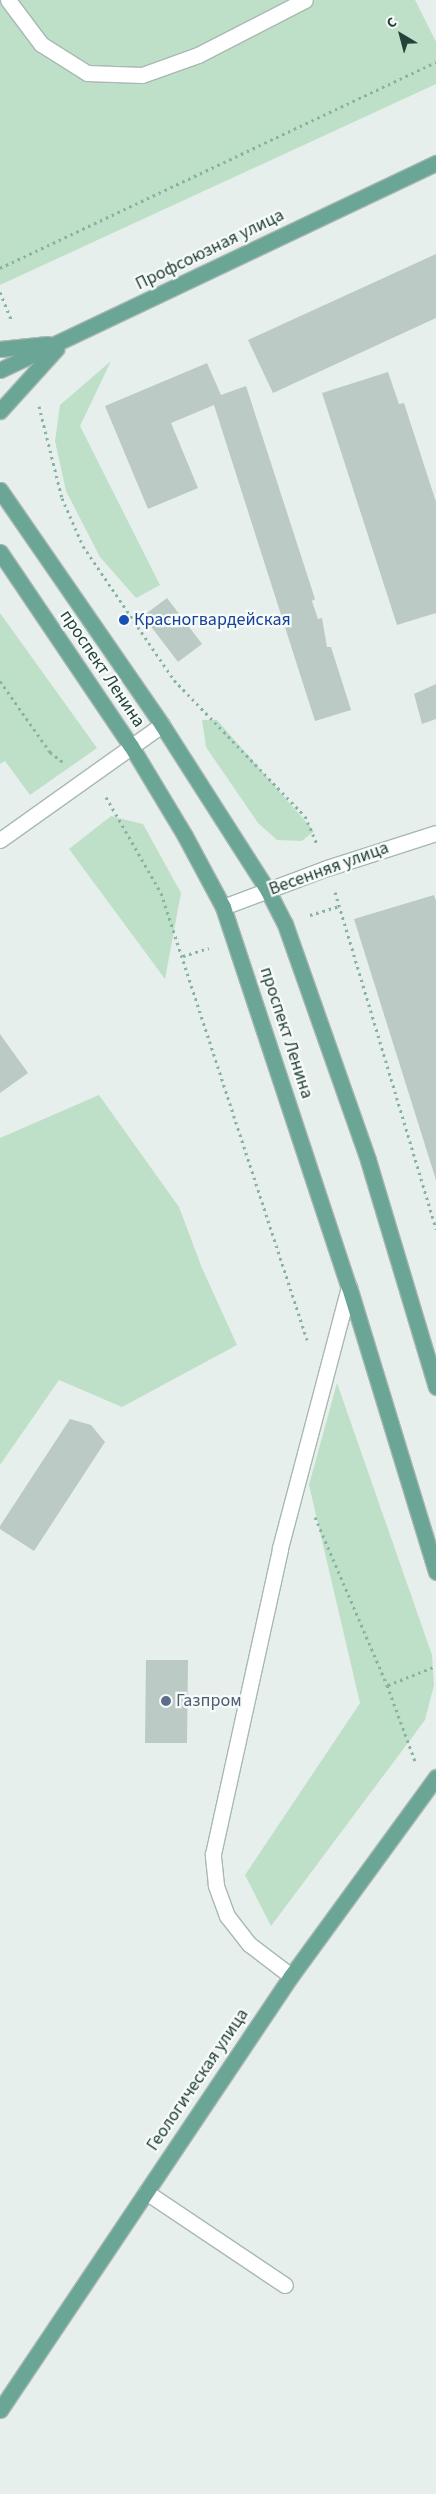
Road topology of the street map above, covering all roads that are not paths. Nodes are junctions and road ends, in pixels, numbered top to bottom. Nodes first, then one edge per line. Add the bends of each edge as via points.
1 (8, 0) edge
2 (305, 0) edge
3 (436, 163) edge
4 (62, 342) junction
5 (0, 349) edge
6 (0, 370) edge
7 (0, 411) edge
8 (0, 478) edge
9 (4, 496) edge
10 (0, 552) edge
11 (162, 725) junction
12 (131, 746) junction
13 (436, 832) edge
14 (0, 840) edge
15 (268, 891) junction
16 (223, 907) junction
17 (349, 1287) junction
18 (436, 1387) edge
19 (436, 1572) edge
20 (436, 1777) edge
21 (291, 1976) junction
22 (146, 2192) junction
23 (286, 2285) dead end
24 (0, 2410) edge

1 - 2 street via 41,44 87,73 142,75 198,55
3 - 4 main road, Профсоюзная улица
4 - 5 main road
4 - 6 main road, Профсоюзная улица
4 - 7 main road
8 - 9 main road, проспект Ленина
9 - 11 main road, проспект Ленина
10 - 12 main road, проспект Ленина
11 - 12 street
11 - 15 main road, проспект Ленина
12 - 14 street
12 - 16 main road, проспект Ленина
13 - 15 street, Весенняя улица
15 - 16 street, Весенняя улица
15 - 18 main road, проспект Ленина via 285,924 368,1160
16 - 17 main road, проспект Ленина
17 - 19 main road, проспект Ленина
17 - 21 street via 298,1478 213,1854 216,1885 227,1916 249,1944
20 - 21 main road, Геологическая улица
21 - 22 main road, Геологическая улица
22 - 23 street
22 - 24 main road, Геологическая улица

